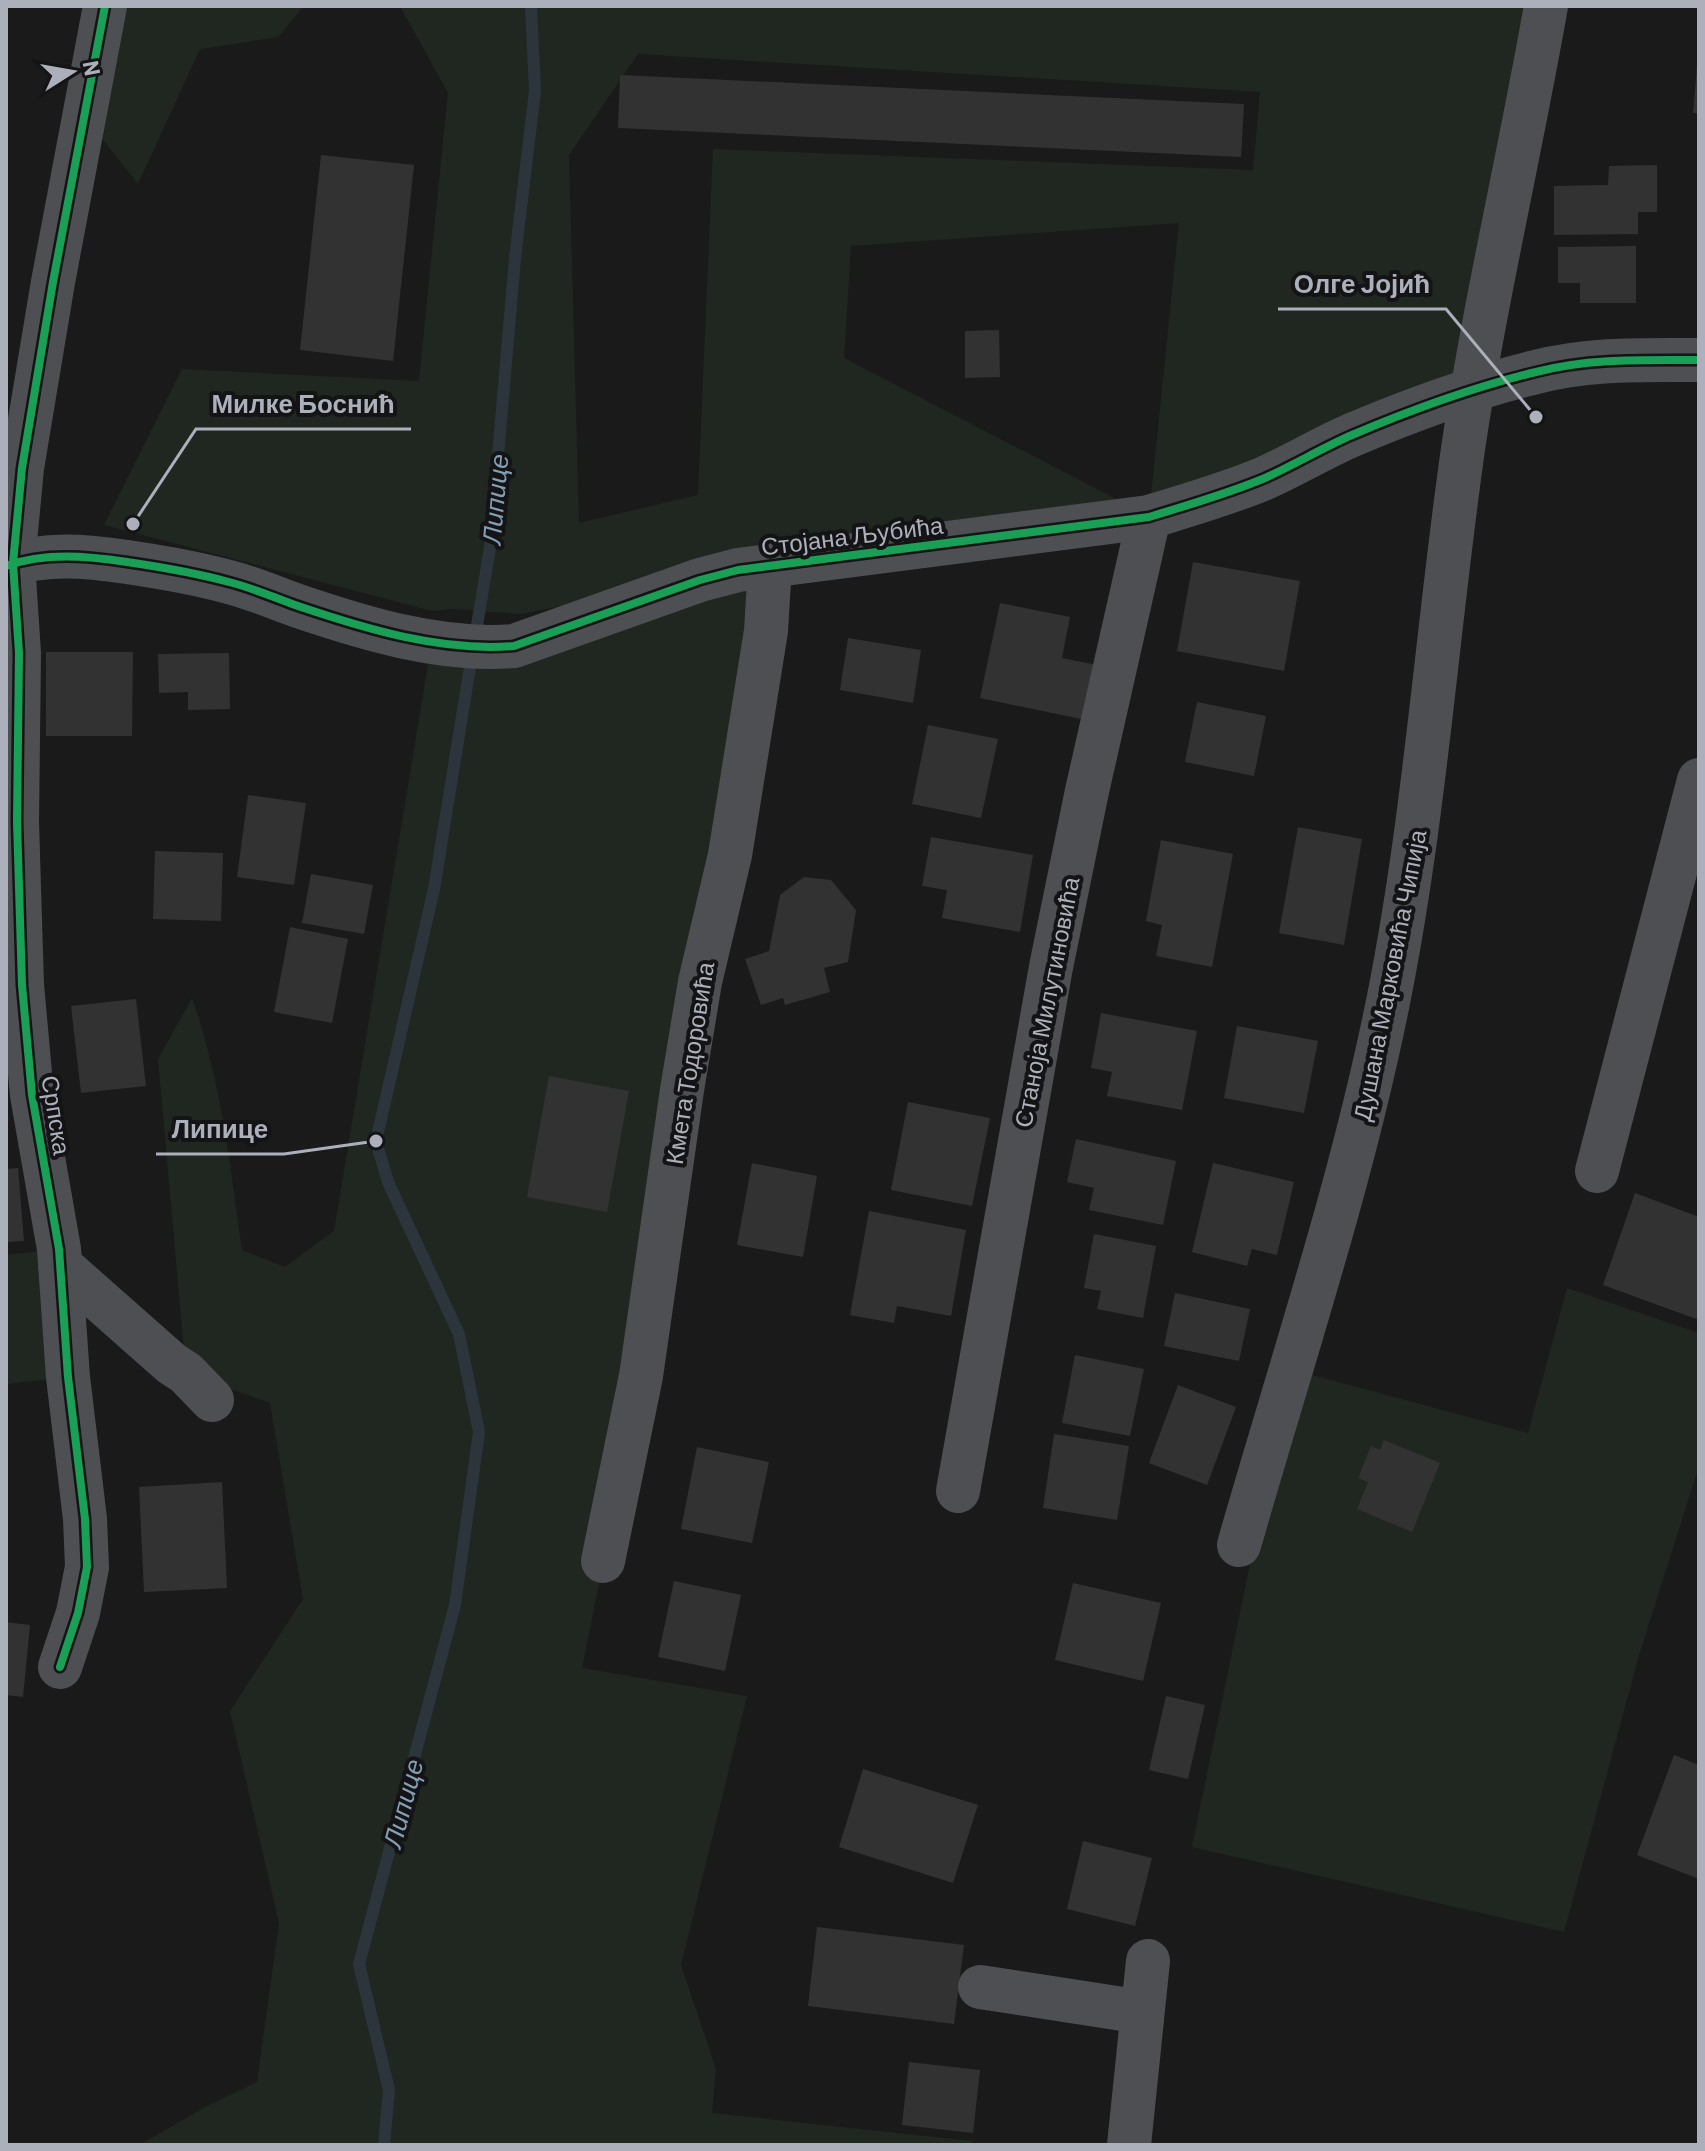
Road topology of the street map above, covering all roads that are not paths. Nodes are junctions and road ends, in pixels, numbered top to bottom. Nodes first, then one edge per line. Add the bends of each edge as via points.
1 (105, 6) edge
2 (1546, 6) edge
3 (1699, 360) edge
4 (1473, 391) junction
5 (1149, 517) junction
6 (8, 563) edge
7 (770, 565) junction
8 (1699, 780) edge
9 (1597, 1171) dead end
10 (60, 1265) junction
11 (212, 1400) dead end
12 (958, 1491) dead end
13 (1239, 1545) dead end
14 (603, 1561) dead end
15 (60, 1667) dead end
16 (1148, 1961) dead end
17 (980, 1987) dead end
18 (1142, 2012) junction
19 (1129, 2145) edge

1 - 6 street, Српска
2 - 4 street, Душана Марковића Чипија
3 - 4 street, Стојана Љубића via 1581,363
4 - 5 street, Стојана Љубића via 1352,435 1215,498
4 - 13 street, Душана Марковића Чипија via 1414,851 1390,994 1345,1186
5 - 7 street, Стојана Љубића
5 - 12 street, Станоја Милутиновића via 1054,953
6 - 7 street, Стојана Љубића via 87,556 165,567 231,582 386,633 496,648 523,645 700,580
6 - 10 street, Српска via 19,653 22,985 32,1095
7 - 14 street, Кмета Тодоровића via 766,631 730,855 700,982 641,1376
8 - 9 street
10 - 11 street
10 - 15 street, Српска via 87,1567
16 - 18 street
17 - 18 street
18 - 19 street

